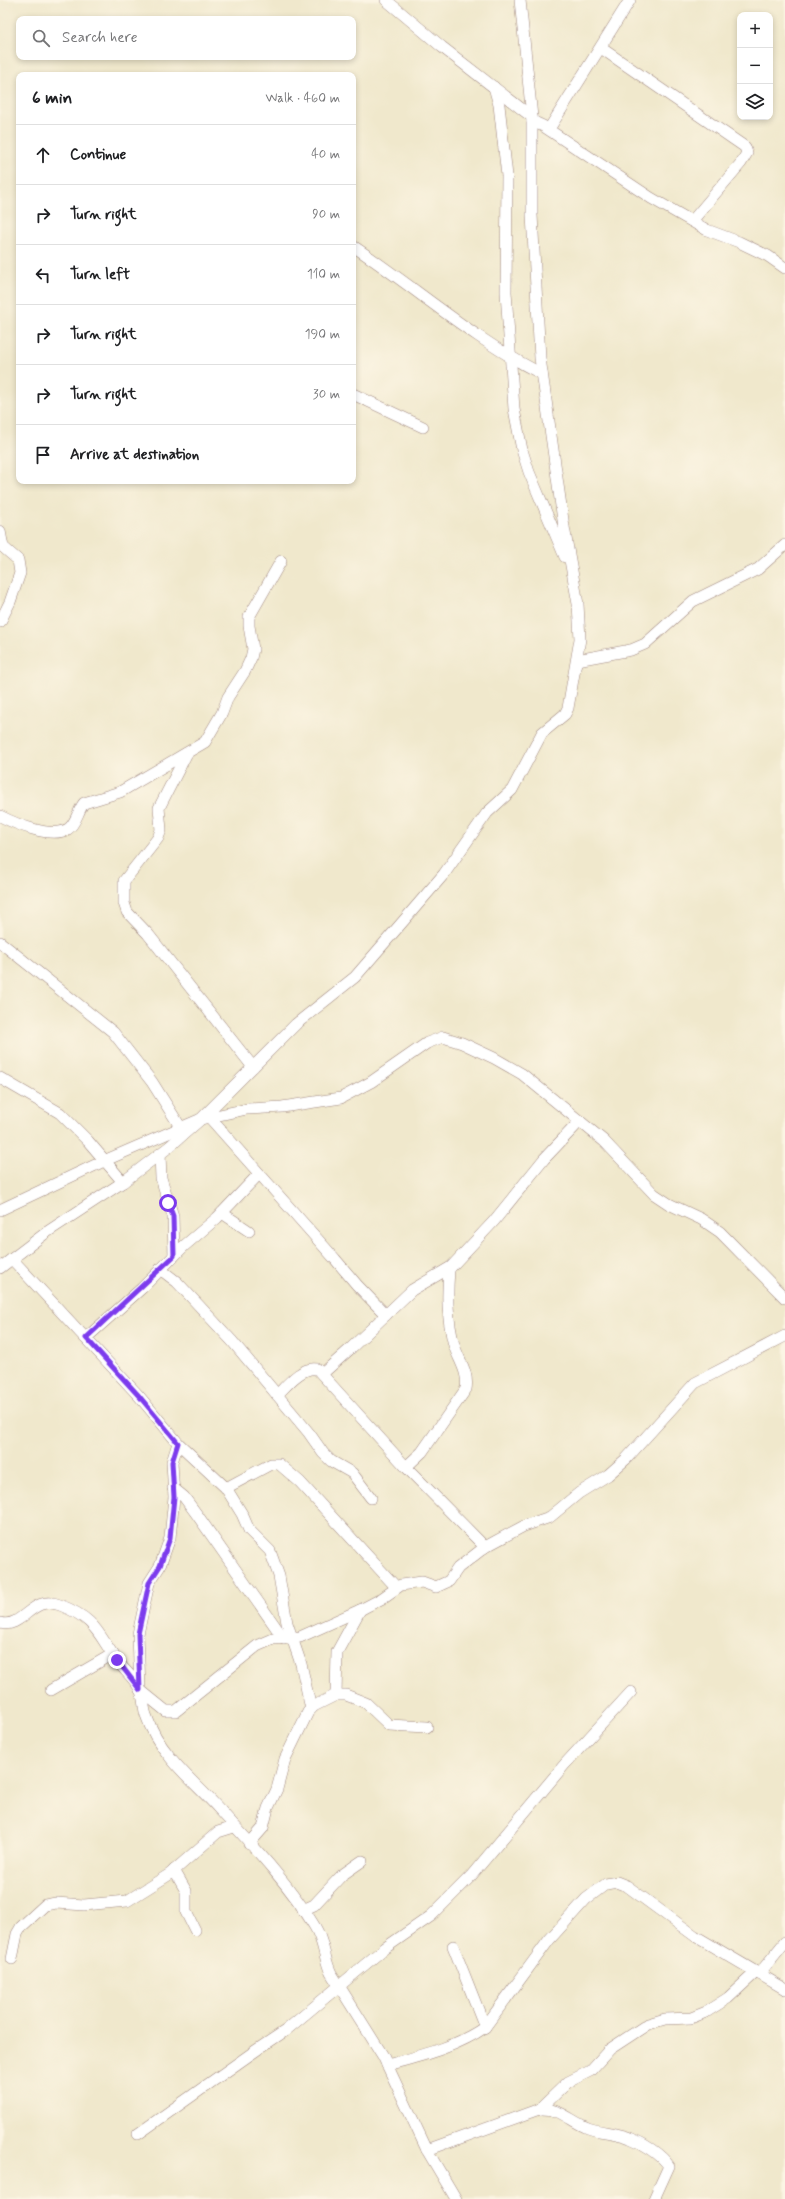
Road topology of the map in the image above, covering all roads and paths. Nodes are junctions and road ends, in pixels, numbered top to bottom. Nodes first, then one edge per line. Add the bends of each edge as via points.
1 (386, 0) edge
2 (520, 0) edge
3 (630, 0) edge
4 (601, 48) junction
5 (494, 87) junction
6 (532, 119) junction
7 (549, 130) junction
8 (692, 221) junction
9 (356, 248) edge
10 (785, 268) edge
11 (510, 356) junction
12 (542, 374) junction
13 (356, 395) edge
14 (423, 427) dead end
15 (0, 531) edge
16 (785, 545) edge
17 (281, 561) dead end
18 (572, 572) junction
19 (0, 622) edge
20 (577, 660) junction
21 (187, 753) junction
22 (0, 816) edge
23 (0, 942) edge
24 (253, 1067) junction
25 (0, 1078) edge
26 (206, 1118) junction
27 (580, 1121) junction
28 (180, 1128) junction
29 (160, 1154) junction
30 (106, 1160) junction
31 (259, 1174) junction
32 (122, 1182) junction
33 (0, 1210) edge
34 (222, 1213) junction
35 (249, 1231) dead end
36 (174, 1256) junction
37 (12, 1259) junction
38 (0, 1268) edge
39 (449, 1269) junction
40 (160, 1270) junction
41 (785, 1298) edge
42 (386, 1315) junction
43 (785, 1336) edge
44 (86, 1338) junction
45 (322, 1374) junction
46 (277, 1395) junction
47 (178, 1443) junction
48 (406, 1467) junction
49 (173, 1488) junction
50 (226, 1488) junction
51 (371, 1498) dead end
52 (485, 1547) junction
53 (396, 1587) junction
54 (360, 1610) junction
55 (0, 1623) edge
56 (288, 1639) junction
57 (113, 1654) junction
58 (51, 1690) dead end
59 (140, 1690) junction
60 (630, 1692) dead end
61 (336, 1695) junction
62 (311, 1709) junction
63 (427, 1727) dead end
64 (234, 1827) junction
65 (249, 1844) junction
66 (362, 1861) dead end
67 (174, 1870) junction
68 (303, 1910) junction
69 (195, 1930) dead end
70 (785, 1942) edge
71 (453, 1946) dead end
72 (12, 1959) dead end
73 (757, 1973) junction
74 (340, 1988) junction
75 (785, 1990) edge
76 (485, 2027) junction
77 (387, 2065) junction
78 (540, 2109) junction
79 (138, 2134) dead end
80 (427, 2150) junction
81 (456, 2199) edge
82 (654, 2199) edge

1 - 5 street
2 - 6 street
3 - 4 street
4 - 7 street
4 - 8 street via 745,147 747,153 741,163
5 - 6 street
5 - 11 street via 499,105 507,176 506,264
6 - 7 street
6 - 12 street via 532,215
7 - 8 street via 651,198
8 - 10 street via 768,256
9 - 11 street
11 - 12 street
11 - 18 street via 514,409 522,450
12 - 18 street
13 - 14 street
15 - 19 street via 3,547 18,560 20,573
16 - 20 street via 758,569 693,601 645,644 632,650
17 - 21 street via 249,617 253,649 245,671 228,697 205,742
18 - 20 street via 578,604 580,639
20 - 24 street via 565,714 542,733 512,790 487,813 444,874 355,977 296,1024
21 - 22 street via 120,792 84,803 72,824 61,832 52,833 16,824
21 - 24 street via 159,808 161,830 158,838 124,881 124,903 127,912 148,934
23 - 28 street via 113,1032 152,1082
24 - 26 street
25 - 30 street via 60,1113
26 - 27 street via 247,1109 282,1107 341,1098 371,1082 426,1043 444,1037 462,1043 522,1074
26 - 28 street
26 - 29 street
26 - 31 street
27 - 39 street
27 - 41 street via 654,1194 720,1232
28 - 30 street
29 - 32 street
29 - 36 street via 161,1178 173,1216
30 - 32 street
30 - 33 street
31 - 34 street
31 - 42 street via 356,1285
32 - 37 street via 47,1232
34 - 35 street
34 - 36 street
36 - 40 street
37 - 38 street
37 - 44 street
39 - 42 street via 416,1287
39 - 48 street via 447,1313 455,1347 463,1364 466,1389 422,1452
40 - 44 street
40 - 46 street via 177,1282 232,1341
42 - 45 street
43 - 52 street via 690,1386 626,1459 608,1475 579,1493 550,1517 524,1526
44 - 47 street
45 - 46 street via 317,1369 310,1368
45 - 48 street
46 - 51 street via 323,1453 331,1461 352,1473
47 - 49 street via 172,1462
47 - 50 street
48 - 52 street
49 - 56 street via 184,1497
49 - 59 street via 170,1538 160,1566 149,1583 138,1634
50 - 53 street via 270,1464 279,1464 300,1482
50 - 56 street via 250,1530 271,1554 279,1576
52 - 53 street via 458,1568 449,1581 437,1587 422,1582
53 - 54 street via 381,1599
54 - 56 street via 300,1637
54 - 61 street via 337,1652
55 - 57 street via 9,1625 40,1604 59,1605 93,1625
56 - 59 street via 274,1640 257,1646 176,1711 166,1711
56 - 62 street via 301,1664
57 - 58 street
57 - 59 street
59 - 64 street via 146,1716 169,1756
60 - 74 street via 565,1764 471,1876 431,1916 386,1948
61 - 62 street
61 - 63 street via 346,1695 366,1703 389,1725
62 - 65 street via 285,1759 263,1828
64 - 65 street
64 - 67 street via 218,1832
65 - 68 street
66 - 68 street via 342,1875 314,1905
67 - 69 street via 186,1890 186,1912
67 - 72 street via 126,1901 45,1905 21,1927
68 - 74 street via 316,1929 325,1960
70 - 73 street
71 - 76 street
73 - 75 street
73 - 76 street via 689,1932 627,1886 617,1882 606,1884 598,1887 549,1940
73 - 78 street via 728,1998 706,2012 691,2018 665,2019 648,2024 610,2049 590,2071 568,2082
74 - 77 street
74 - 79 street via 285,2031
76 - 77 street via 444,2047
77 - 80 street
78 - 80 street
78 - 82 street via 561,2111 587,2128 629,2137 652,2150 669,2166
80 - 81 street

